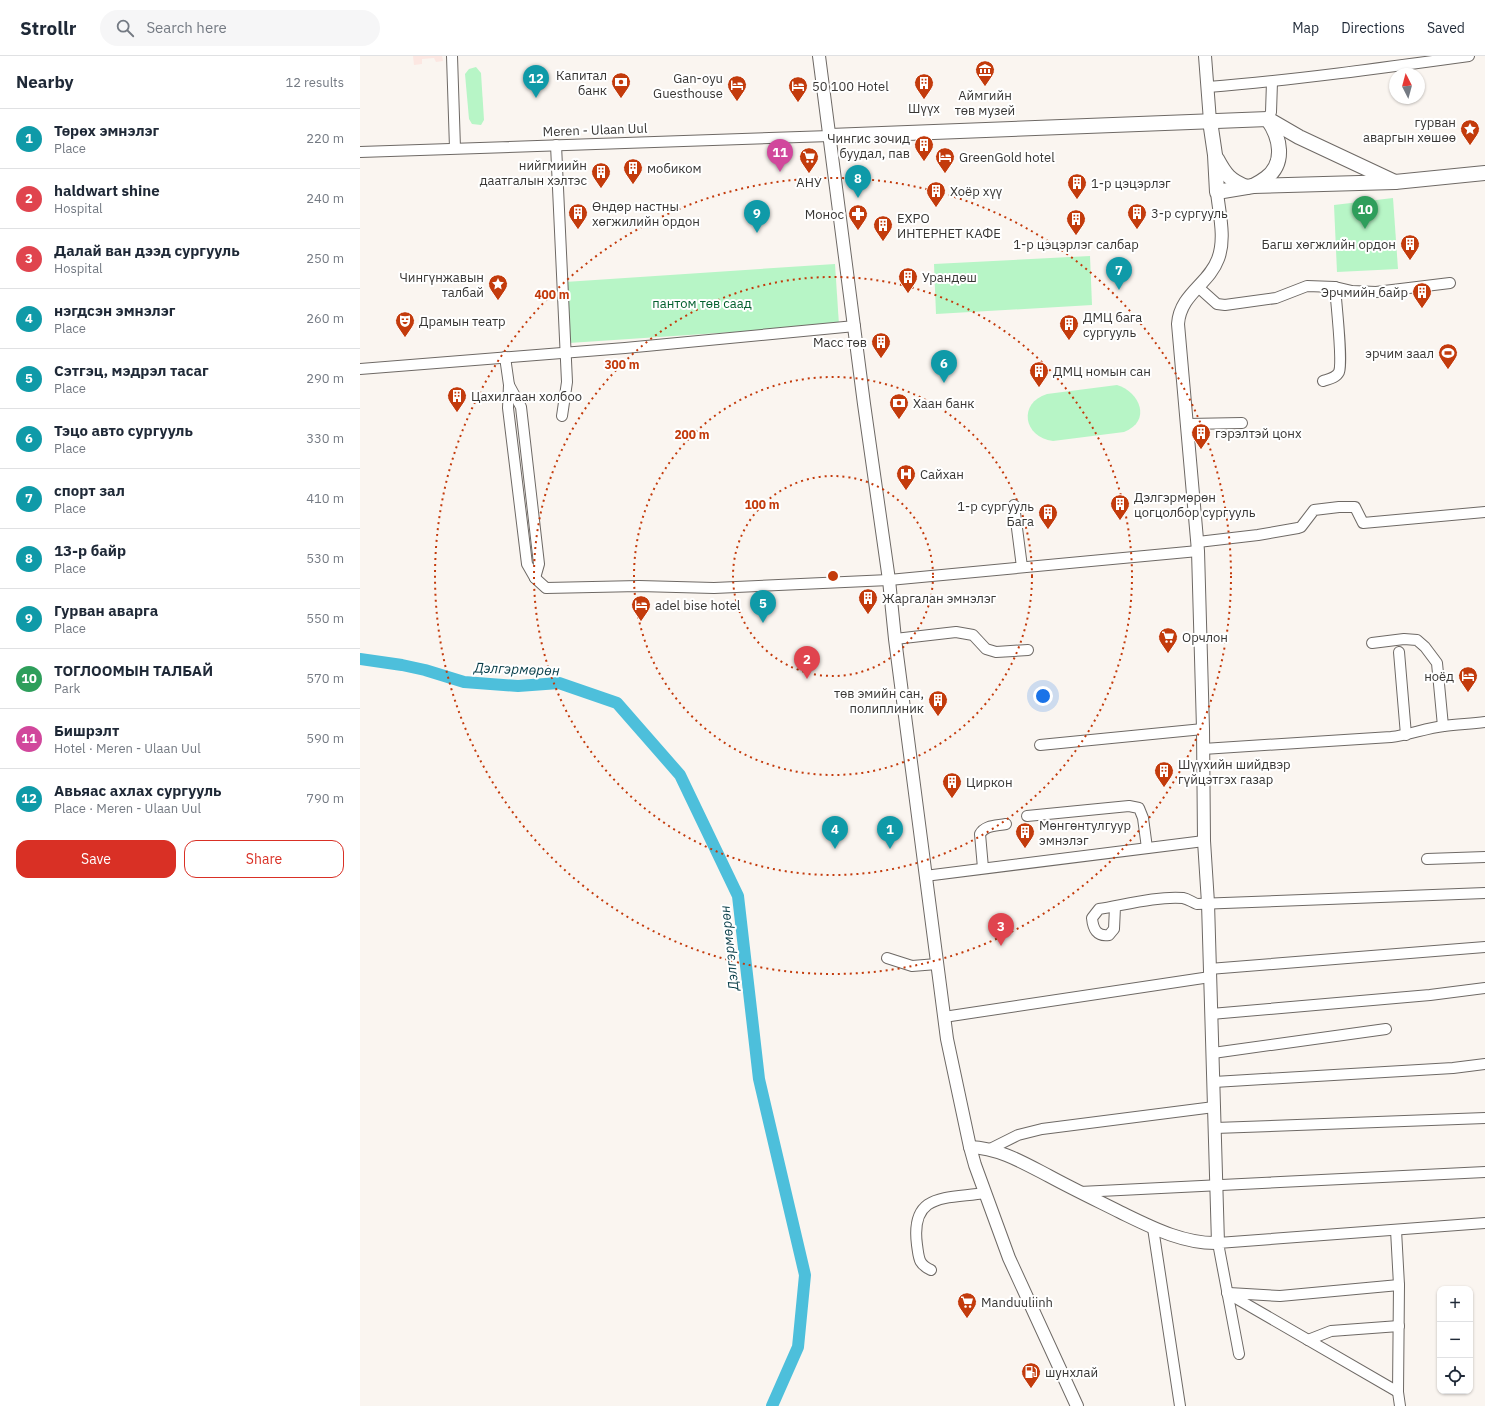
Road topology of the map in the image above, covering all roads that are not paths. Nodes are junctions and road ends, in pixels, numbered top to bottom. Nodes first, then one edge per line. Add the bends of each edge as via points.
1 (452, 56) edge
2 (819, 56) edge
3 (1205, 56) edge
4 (1469, 56) edge
5 (1272, 82) junction
6 (1208, 87) junction
7 (1268, 119) junction
8 (1210, 121) junction
9 (830, 136) junction
10 (556, 145) junction
11 (455, 148) junction
12 (360, 152) edge
13 (1215, 155) junction
14 (1485, 174) edge
15 (1395, 182) junction
16 (1250, 187) junction
17 (1217, 192) junction
18 (1450, 284) dead end
19 (1198, 287) junction
20 (1335, 287) junction
21 (855, 326) junction
22 (566, 353) junction
23 (505, 358) junction
24 (360, 369) edge
25 (1323, 381) dead end
26 (562, 416) dead end
27 (1242, 423) dead end
28 (1188, 424) junction
29 (1014, 505) dead end
30 (1485, 512) edge
31 (1198, 546) junction
32 (1022, 567) junction
33 (889, 580) junction
34 (895, 639) junction
35 (1372, 643) dead end
36 (1028, 650) dead end
37 (1399, 652) dead end
38 (1485, 722) edge
39 (1443, 726) junction
40 (1203, 729) junction
41 (1406, 735) junction
42 (1040, 745) dead end
43 (1203, 749) junction
44 (1027, 816) dead end
45 (1006, 824) dead end
46 (1204, 841) junction
47 (1147, 848) junction
48 (1485, 857) edge
49 (1427, 859) dead end
50 (983, 868) junction
51 (925, 876) junction
52 (1485, 892) edge
53 (1208, 903) junction
54 (1115, 907) dead end
55 (1485, 947) edge
56 (888, 958) dead end
57 (937, 964) junction
58 (1210, 973) junction
59 (1485, 988) edge
60 (1211, 1014) junction
61 (944, 1017) junction
62 (1386, 1029) dead end
63 (1213, 1052) junction
64 (1485, 1064) edge
65 (1214, 1082) junction
66 (1214, 1107) junction
67 (1485, 1118) edge
68 (1215, 1128) junction
69 (970, 1147) junction
70 (990, 1149) junction
71 (1485, 1172) edge
72 (1217, 1186) junction
73 (985, 1192) junction
74 (1080, 1192) junction
75 (1485, 1223) edge
76 (1153, 1228) junction
77 (1396, 1230) junction
78 (1218, 1243) junction
79 (931, 1270) dead end
80 (1399, 1285) junction
81 (1227, 1293) junction
82 (1399, 1326) junction
83 (1308, 1340) junction
84 (1240, 1354) dead end
85 (1398, 1392) junction
86 (1077, 1406) edge
87 (1180, 1406) edge
88 (1400, 1406) edge

1 - 11 street
2 - 9 main road
3 - 6 main road
4 - 5 street
5 - 6 street
5 - 7 street via 1271,112
6 - 8 main road
7 - 8 highway
7 - 15 highway via 1299,137
7 - 16 highway via 1275,129 1279,159 1276,168 1267,178
8 - 9 highway
8 - 13 highway
9 - 10 street, Meren - Ulaan Uul
9 - 21 main road
10 - 11 street, Meren - Ulaan Uul
10 - 22 street
11 - 12 street, Meren - Ulaan Uul
13 - 16 highway via 1228,176 1235,182
13 - 17 highway
14 - 15 highway
15 - 16 highway
16 - 17 highway
17 - 19 main road via 1222,246 1214,268
18 - 20 street via 1376,292
19 - 20 street via 1217,304 1225,306 1276,298 1307,286
19 - 28 main road via 1182,306 1178,324
20 - 25 street via 1339,371 1335,377
21 - 22 street
21 - 33 main road
22 - 23 street
22 - 26 street via 567,382
23 - 24 street
23 - 33 street via 509,385 508,408 527,564 535,578 546,588 714,588
27 - 28 street
28 - 31 main road
29 - 32 street
30 - 31 street via 1363,523 1356,507 1339,507 1314,510 1298,528
31 - 32 street
31 - 40 main road
32 - 33 street
33 - 34 main road
34 - 36 street via 956,632 973,635 986,649 996,652
34 - 51 main road
35 - 39 street via 1404,639 1417,640 1425,647 1436,663
37 - 41 street
38 - 39 street
39 - 41 street
40 - 42 street
40 - 43 main road
41 - 43 street
43 - 46 main road
44 - 47 street via 1129,806 1139,808
45 - 50 street via 982,830 980,834
46 - 47 street
46 - 53 main road
47 - 50 street
48 - 49 street
50 - 51 street
51 - 57 main road
52 - 53 street
53 - 54 street via 1197,904 1184,898 1173,898
53 - 58 main road
55 - 58 street
56 - 57 street via 912,966
57 - 61 main road
58 - 60 main road
58 - 61 street
59 - 60 street
60 - 63 main road
61 - 69 main road
62 - 63 street
63 - 65 main road
64 - 65 street
65 - 66 main road
66 - 68 main road
66 - 70 street via 1042,1129 1018,1135
67 - 68 street
68 - 72 main road
69 - 70 main road
69 - 73 main road
70 - 74 main road via 1020,1161
71 - 72 street
72 - 74 street
72 - 78 main road
73 - 79 street via 933,1200 920,1212 916,1231 920,1260
73 - 86 main road via 1009,1258
74 - 76 main road
75 - 77 street
76 - 78 main road via 1193,1241
76 - 87 street
77 - 78 street
77 - 80 street
78 - 81 street
80 - 81 street via 1280,1296
80 - 82 street
81 - 83 street
81 - 84 street
82 - 83 street via 1331,1331
82 - 85 street
83 - 85 street
85 - 88 street

